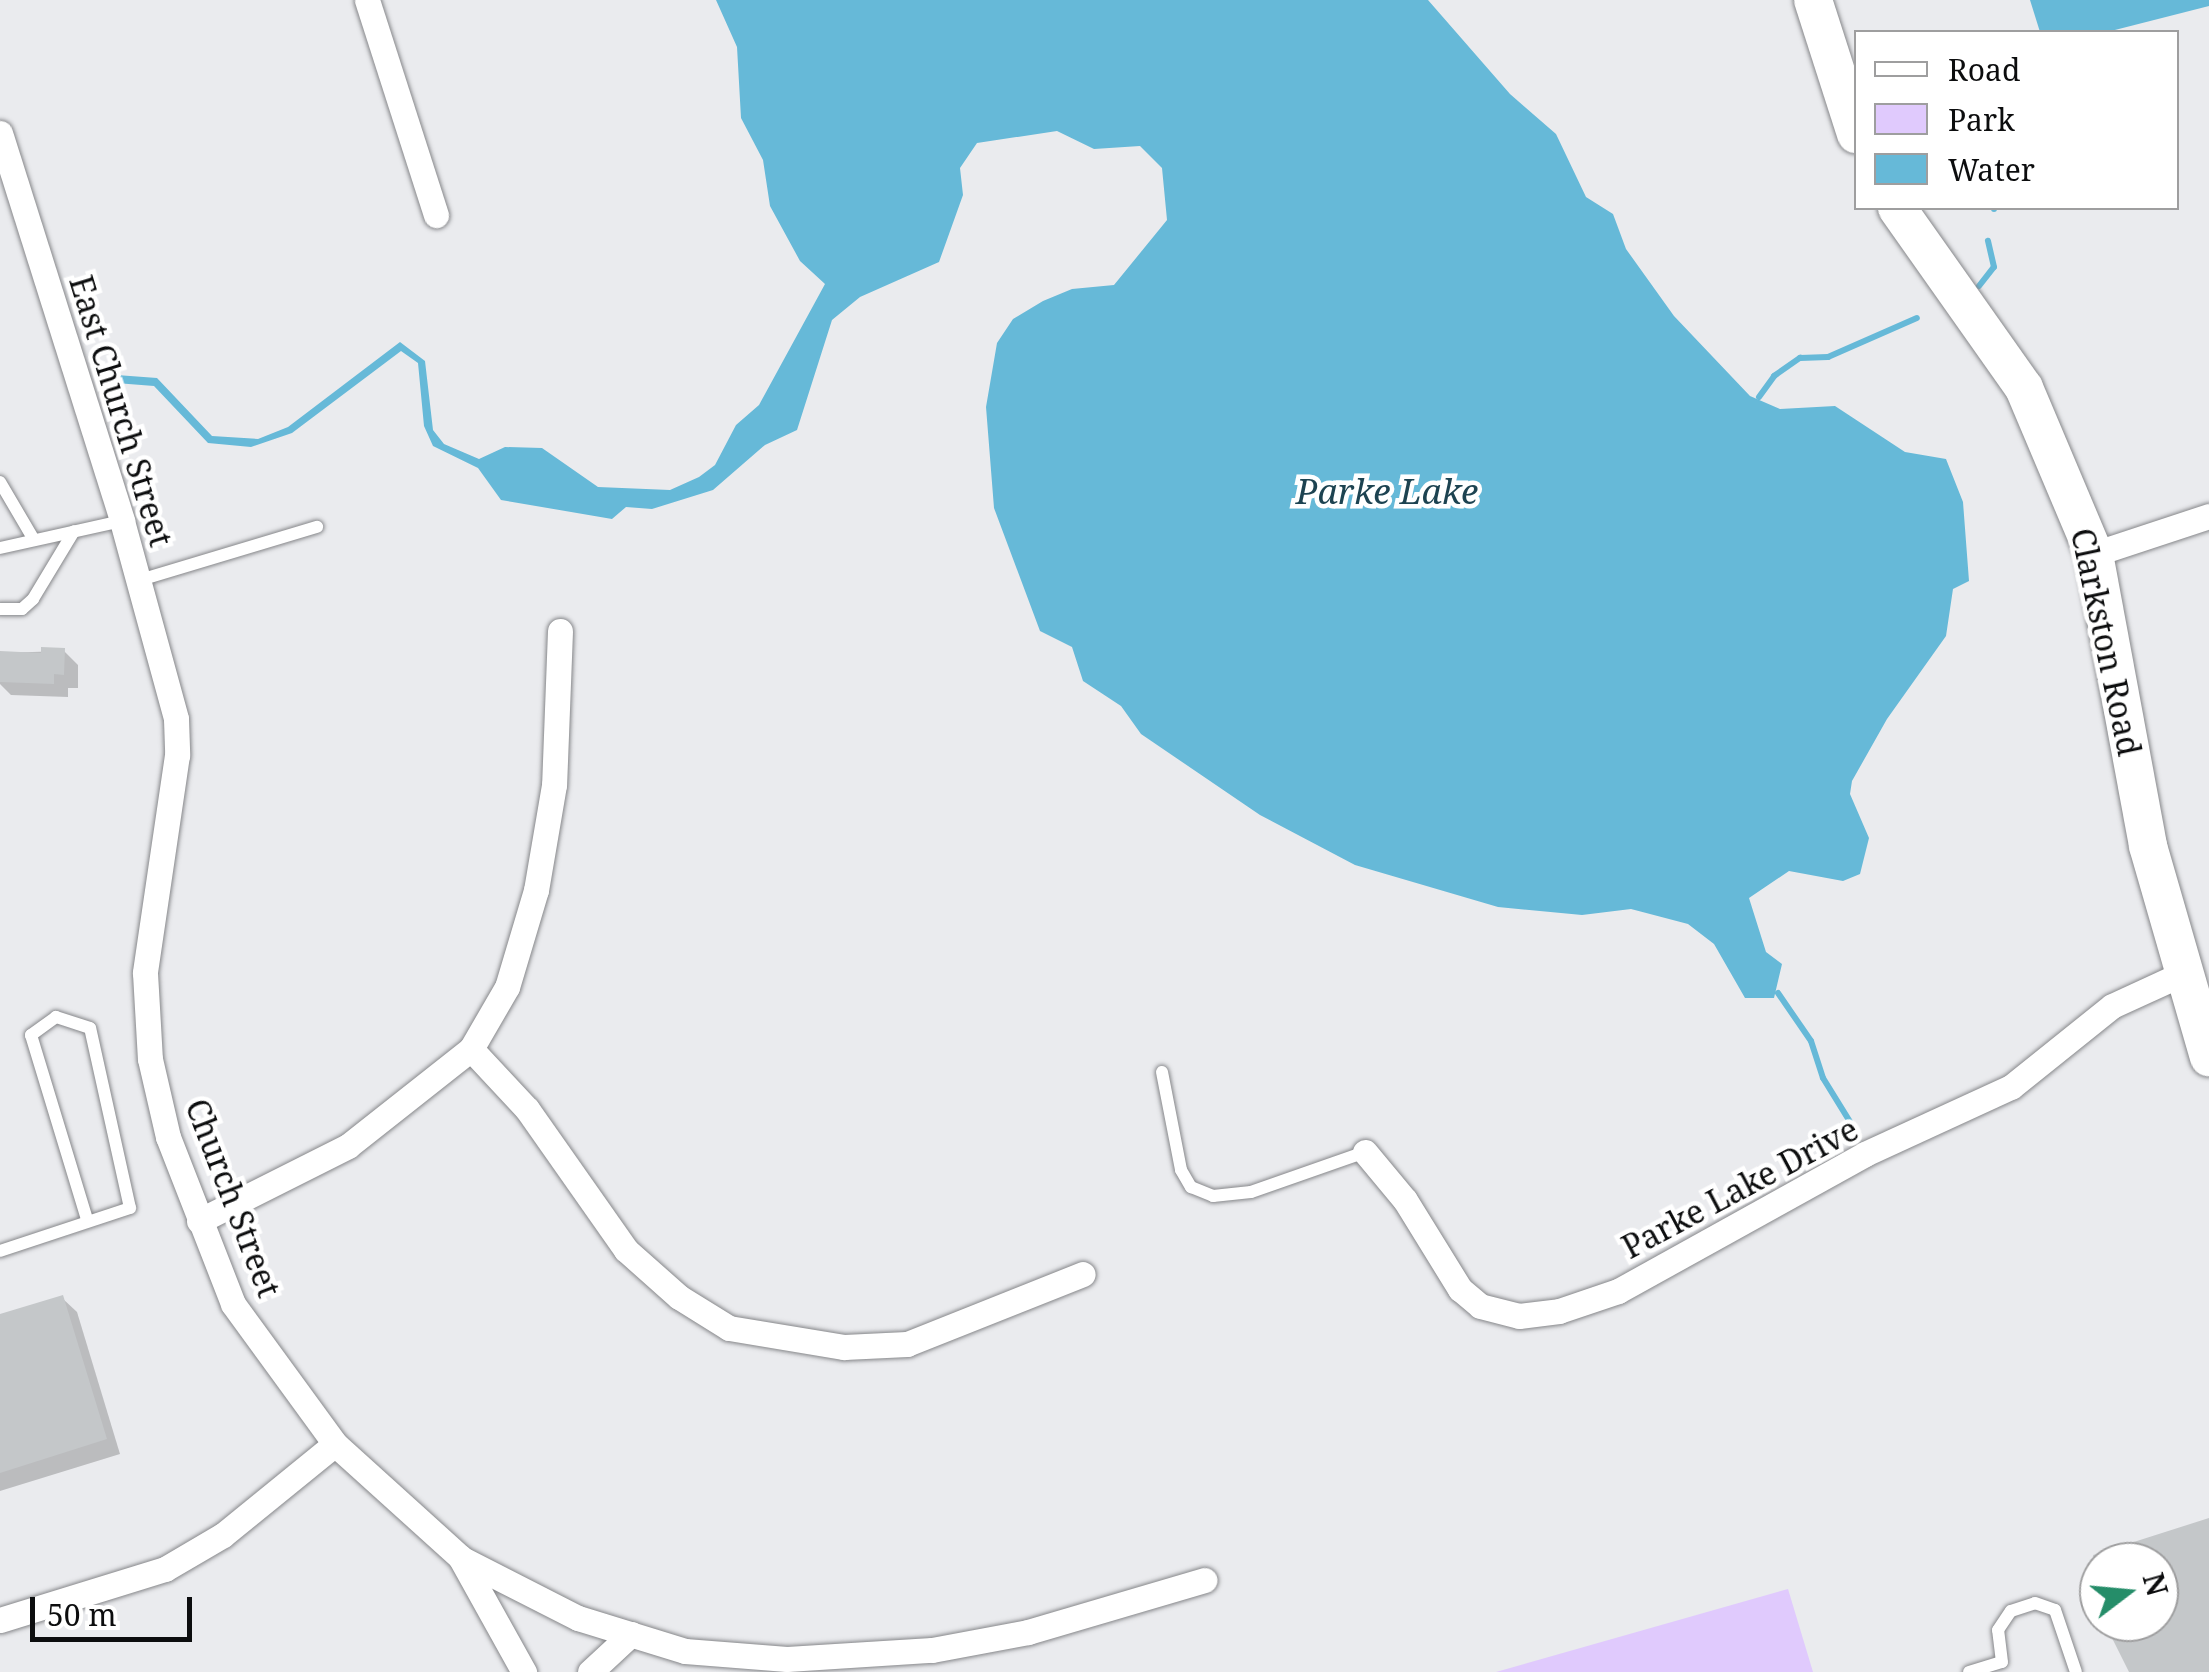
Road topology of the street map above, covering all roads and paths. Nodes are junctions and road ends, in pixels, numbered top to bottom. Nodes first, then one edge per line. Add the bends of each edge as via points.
1 (367, 0) edge
2 (1813, 0) edge
3 (1854, 128) edge
4 (0, 133) edge
5 (1899, 210) edge
6 (436, 214) dead end
7 (0, 482) edge
8 (2209, 516) edge
9 (122, 520) junction
10 (316, 527) dead end
11 (74, 532) junction
12 (34, 540) junction
13 (0, 548) edge
14 (2094, 554) junction
15 (140, 580) junction
16 (0, 610) edge
17 (560, 631) dead end
18 (174, 710) joint
19 (2182, 974) junction
20 (472, 1048) junction
21 (2209, 1057) edge
22 (1162, 1072) dead end
23 (1364, 1152) joint
24 (87, 1219) junction
25 (199, 1221) junction
26 (0, 1250) edge
27 (1083, 1274) dead end
28 (336, 1444) junction
29 (460, 1557) junction
30 (1206, 1580) dead end
31 (0, 1620) edge
32 (631, 1634) junction
33 (2004, 1667) edge
34 (524, 1672) edge
35 (590, 1672) edge
36 (1969, 1672) edge
37 (2076, 1672) edge

1 - 6 street
2 - 3 street
4 - 9 street, East Church Street
5 - 14 street, Clarkston Road via 2024,388
7 - 12 lane
8 - 14 street
9 - 11 lane
9 - 15 street, East Church Street
10 - 15 lane
11 - 12 lane
11 - 16 lane via 34,599 22,609
12 - 13 lane
14 - 19 street, Clarkston Road via 2148,846
15 - 18 street, East Church Street
17 - 20 street via 554,785 536,890 506,987
18 - 25 street, Church Street via 177,755 146,973 150,1059 168,1137
19 - 21 street, Clarkston Road
19 - 23 street, Parke Lake Drive via 2112,1006 2011,1086 1865,1154 1618,1291 1560,1311 1519,1316 1480,1306 1460,1289 1405,1200
20 - 25 street via 348,1146
20 - 27 street via 527,1109 626,1250 678,1297 729,1328 844,1347 907,1344
22 - 23 lane via 1182,1170 1191,1187 1212,1196 1251,1192
24 - 24 lane via 130,1208 90,1028 56,1017 31,1035
24 - 26 lane
25 - 28 street, Church Street via 232,1304
28 - 29 street, Church Street
28 - 31 street via 235,1526 165,1569
29 - 32 street via 578,1618
29 - 34 street, Church Street
30 - 32 street via 1028,1632 932,1650 786,1659 685,1651
32 - 35 street
33 - 36 lane
33 - 37 lane via 1998,1630 2011,1611 2035,1603 2055,1610

